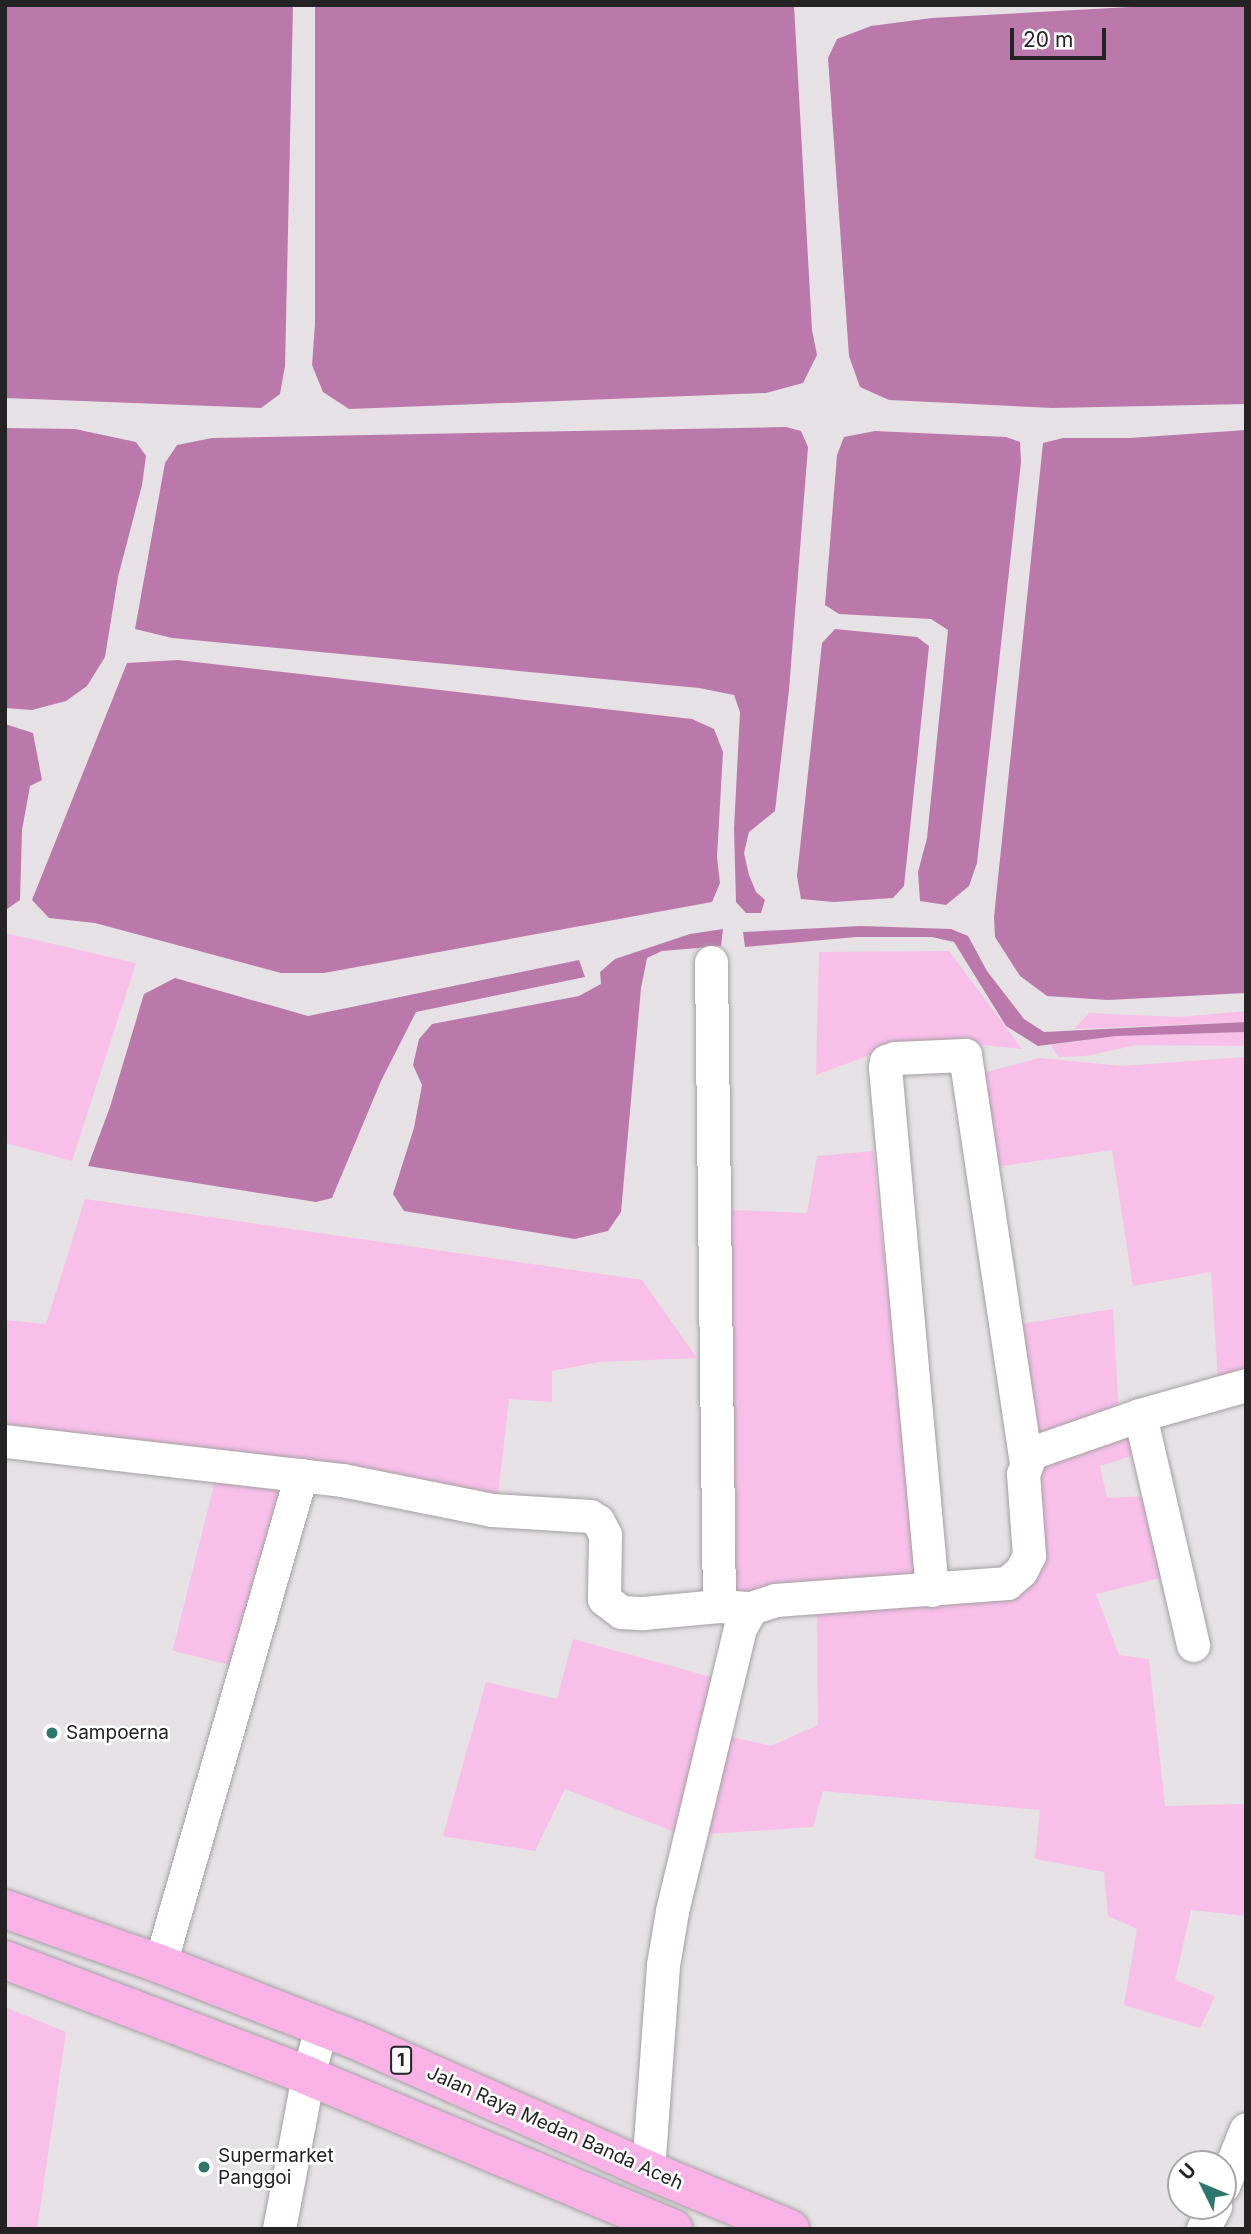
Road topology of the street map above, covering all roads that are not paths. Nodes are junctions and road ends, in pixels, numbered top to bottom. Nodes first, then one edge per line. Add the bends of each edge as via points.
1 (711, 962) dead end
2 (1246, 1385) edge
3 (1140, 1415) junction
4 (5, 1441) edge
5 (1026, 1463) junction
6 (301, 1475) junction
7 (932, 1590) junction
8 (735, 1607) junction
9 (1193, 1645) dead end
10 (5, 1909) edge
11 (5, 1961) edge
12 (160, 1964) junction
13 (321, 2027) junction
14 (308, 2076) junction
15 (1246, 2129) edge
16 (1237, 2151) edge
17 (648, 2170) junction
18 (279, 2229) edge
19 (673, 2229) edge
20 (790, 2229) edge

1 - 8 street
2 - 3 street
3 - 5 street via 1031,1453
3 - 9 street
4 - 6 street
5 - 7 street via 1029,1555 1021,1571 1007,1583
5 - 7 street via 965,1055 886,1061
6 - 8 street via 492,1510 590,1516 606,1535 607,1604 621,1612 643,1614
6 - 12 street
7 - 8 street via 775,1600
8 - 17 street via 740,1628 663,1965
10 - 12 highway, Jalan Raya Medan Banda Aceh / 1
11 - 14 highway
12 - 13 highway, Jalan Raya Medan Banda Aceh / 1
13 - 14 street
13 - 17 highway, Jalan Raya Medan Banda Aceh / 1
14 - 18 street
14 - 19 highway
15 - 16 street
17 - 20 highway, Jalan Raya Medan Banda Aceh / 1

